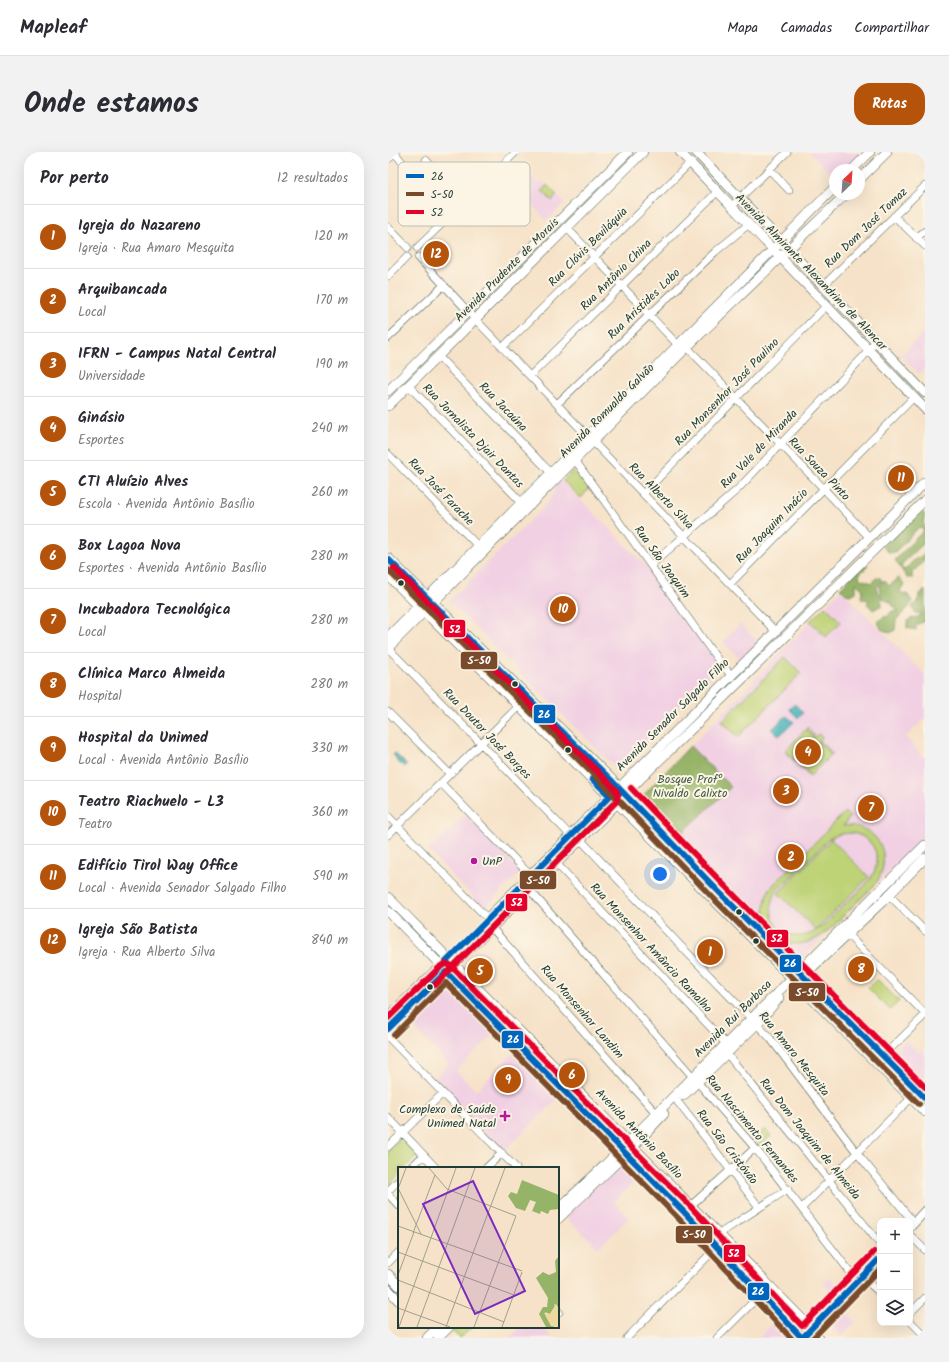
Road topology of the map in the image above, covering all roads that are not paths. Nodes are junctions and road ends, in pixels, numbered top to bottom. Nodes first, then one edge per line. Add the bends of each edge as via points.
1 (394, 152) edge
2 (628, 152) edge
3 (643, 152) edge
4 (680, 152) edge
5 (696, 152) edge
6 (787, 152) edge
7 (870, 152) edge
8 (513, 153) edge
9 (885, 153) edge
10 (388, 158) edge
11 (402, 162) edge
12 (504, 162) edge
13 (690, 163) junction
14 (858, 164) edge
15 (770, 169) junction
16 (865, 174) edge
17 (925, 186) edge
18 (789, 190) dead end
19 (718, 191) junction
20 (829, 193) edge
21 (741, 198) junction
22 (840, 200) edge
23 (732, 206) junction
24 (894, 216) junction
25 (749, 224) junction
26 (441, 226) edge
27 (388, 227) edge
28 (566, 227) junction
29 (925, 231) edge
30 (916, 238) junction
31 (781, 241) junction
32 (925, 246) edge
33 (408, 248) junction
34 (417, 248) junction
35 (788, 248) junction
36 (772, 249) junction
37 (408, 257) junction
38 (594, 257) junction
39 (780, 257) junction
40 (417, 258) junction
41 (388, 276) edge
42 (621, 285) junction
43 (442, 286) junction
44 (823, 286) junction
45 (826, 306) junction
46 (846, 311) junction
47 (467, 312) junction
48 (649, 314) junction
49 (836, 316) junction
50 (474, 320) junction
51 (388, 338) edge
52 (682, 346) junction
53 (872, 346) junction
54 (503, 348) junction
55 (438, 356) junction
56 (530, 376) junction
57 (408, 385) junction
58 (388, 391) edge
59 (925, 393) edge
60 (736, 397) junction
61 (913, 398) junction
62 (557, 404) junction
63 (388, 406) edge
64 (925, 410) edge
65 (591, 439) junction
66 (780, 443) junction
67 (388, 454) edge
68 (575, 460) junction
69 (552, 474) junction
70 (925, 482) edge
71 (824, 489) junction
72 (643, 494) junction
73 (925, 500) edge
74 (522, 503) junction
75 (685, 537) junction
76 (868, 537) junction
77 (478, 546) junction
78 (388, 559) edge
79 (651, 565) junction
80 (388, 574) edge
81 (730, 584) junction
82 (425, 604) junction
83 (775, 631) junction
84 (388, 637) edge
85 (388, 648) edge
86 (732, 675) junction
87 (519, 706) junction
88 (388, 712) edge
89 (692, 714) junction
90 (699, 720) junction
91 (481, 744) junction
92 (450, 774) junction
93 (441, 783) junction
94 (622, 791) junction
95 (614, 799) junction
96 (388, 816) edge
97 (397, 825) junction
98 (388, 835) edge
99 (575, 836) junction
100 (925, 845) edge
101 (925, 858) edge
102 (556, 862) junction
103 (530, 875) junction
104 (529, 889) junction
105 (877, 892) junction
106 (388, 897) edge
107 (886, 898) junction
108 (868, 901) junction
109 (393, 905) edge
110 (874, 909) junction
111 (388, 911) edge
112 (489, 923) junction
113 (925, 931) edge
114 (848, 935) junction
115 (452, 961) junction
116 (444, 969) junction
117 (801, 974) junction
118 (793, 980) junction
119 (925, 1014) edge
120 (388, 1018) edge
121 (754, 1021) junction
122 (388, 1029) edge
123 (388, 1037) edge
124 (727, 1049) junction
125 (883, 1056) junction
126 (696, 1078) junction
127 (442, 1094) junction
128 (911, 1098) junction
129 (925, 1098) edge
130 (677, 1101) junction
131 (925, 1112) edge
132 (656, 1113) junction
133 (388, 1117) edge
134 (402, 1133) junction
135 (632, 1144) junction
136 (388, 1147) edge
137 (756, 1148) junction
138 (624, 1151) junction
139 (502, 1153) junction
140 (857, 1153) junction
141 (424, 1155) junction
142 (411, 1167) edge
143 (435, 1167) edge
144 (487, 1167) edge
145 (515, 1167) edge
146 (731, 1169) junction
147 (829, 1180) junction
148 (398, 1181) edge
149 (788, 1189) junction
150 (388, 1191) edge
151 (388, 1194) edge
152 (398, 1205) edge
153 (559, 1208) edge
154 (687, 1208) junction
155 (759, 1208) junction
156 (802, 1208) junction
157 (925, 1211) edge
158 (559, 1218) edge
159 (907, 1218) edge
160 (913, 1224) edge
161 (721, 1237) junction
162 (913, 1238) edge
163 (877, 1240) edge
164 (716, 1248) junction
165 (925, 1250) edge
166 (398, 1253) edge
167 (877, 1261) edge
168 (388, 1263) edge
169 (388, 1274) edge
170 (860, 1279) junction
171 (398, 1285) edge
172 (769, 1286) junction
173 (388, 1289) edge
174 (877, 1291) edge
175 (761, 1294) junction
176 (925, 1298) edge
177 (398, 1300) edge
178 (913, 1311) edge
179 (913, 1324) edge
180 (811, 1328) junction
181 (923, 1334) edge
182 (627, 1338) edge
183 (717, 1338) edge
184 (802, 1338) edge
185 (820, 1338) edge
186 (916, 1338) edge

1 - 10 main road
1 - 11 street
2 - 47 main road, Avenida Prudente de Morais
3 - 28 main road, Avenida Prudente de Morais
4 - 13 main road, Avenida Almirante Alexandrino de Alencar
5 - 21 main road, Avenida Almirante Alexandrino de Alencar
6 - 15 street
7 - 14 main road
8 - 12 street
9 - 16 main road
13 - 19 main road, Avenida Almirante Alexandrino de Alencar
13 - 38 street, Rua Clóvis Beviláquia
15 - 18 street
15 - 21 street
17 - 24 street, Rua Dom José Tomaz
19 - 23 main road, Avenida Almirante Alexandrino de Alencar
19 - 42 street, Rua Antônio China
20 - 31 main road, Avenida Romualdo Galvão
21 - 23 street
21 - 31 main road, Avenida Almirante Alexandrino de Alencar
22 - 35 main road, Avenida Romualdo Galvão
23 - 25 main road, Avenida Almirante Alexandrino de Alencar
24 - 30 street
24 - 44 street, Rua Dom José Tomaz
25 - 36 main road, Avenida Almirante Alexandrino de Alencar
25 - 48 street, Rua Aristides Lobo
26 - 34 street
27 - 33 street
28 - 38 street, Rua Souza Pinto
28 - 50 main road, Avenida Prudente de Morais
29 - 30 street
30 - 32 street
31 - 35 main road, Avenida Almirante Alexandrino de Alencar
31 - 36 main road, Avenida Romualdo Galvão
33 - 34 street
33 - 37 street
34 - 40 street via 420,253
35 - 39 main road, Avenida Romualdo Galvão
35 - 44 main road, Avenida Almirante Alexandrino de Alencar
36 - 39 main road, Avenida Almirante Alexandrino de Alencar
36 - 52 main road, Avenida Romualdo Galvão
37 - 40 street
37 - 41 street
38 - 42 street, Rua Souza Pinto
38 - 54 street, Rua Clóvis Beviláquia
39 - 45 main road, Avenida Almirante Alexandrino de Alencar
39 - 52 main road, Avenida Romualdo Galvão
40 - 43 street, Rua Alberto Silva
42 - 48 street, Rua Souza Pinto
42 - 56 street, Rua Antônio China
43 - 47 street, Rua Alberto Silva
43 - 51 street
44 - 46 main road, Avenida Almirante Alexandrino de Alencar
45 - 49 main road, Avenida Almirante Alexandrino de Alencar
45 - 60 street, Rua Monsenhor José Paulino
46 - 49 main road via 843,318
46 - 53 main road, Avenida Almirante Alexandrino de Alencar
47 - 50 street, Rua Alberto Silva
47 - 58 main road, Avenida Prudente de Morais
48 - 52 street, Rua Souza Pinto
48 - 62 street, Rua Aristides Lobo
49 - 53 main road, Avenida Almirante Alexandrino de Alencar
50 - 54 street, Rua Alberto Silva
50 - 55 main road, Avenida Prudente de Morais
50 - 56 street, Rua Alberto Silva via 526,375
52 - 60 street, Rua Souza Pinto
52 - 65 main road, Avenida Romualdo Galvão
53 - 59 main road, Avenida Almirante Alexandrino de Alencar
53 - 61 main road, Avenida Almirante Alexandrino de Alencar
53 - 66 street, Rua Vale de Miranda
54 - 56 street, Rua Alberto Silva
55 - 57 main road, Avenida Prudente de Morais
55 - 69 street, Rua Jacaúna
56 - 62 street, Rua Alberto Silva
57 - 63 main road, Avenida Prudente de Morais
57 - 74 street, Rua Jornalista Djair Dantas
60 - 66 street, Rua Souza Pinto
60 - 72 street, Rua Monsenhor José Paulino
61 - 64 main road, Avenida Almirante Alexandrino de Alencar
61 - 71 street, Rua Joaquim Inácio
62 - 65 street, Rua Alberto Silva
65 - 68 main road, Avenida Romualdo Galvão
65 - 69 main road, Avenida Romualdo Galvão
65 - 72 street, Rua Alberto Silva
66 - 71 street, Rua Souza Pinto
66 - 75 street, Rua Vale de Miranda via 738,489
67 - 77 street, Rua José Farache
68 - 79 street, Rua São Joaquim
68 - 82 main road, Avenida Romualdo Galvão
69 - 74 main road, Avenida Romualdo Galvão
70 - 76 main road, Avenida Senador Salgado Filho
71 - 76 street, Rua Souza Pinto
71 - 81 street, Rua Joaquim Inácio
72 - 75 street, Rua Alberto Silva
73 - 90 main road, Avenida Senador Salgado Filho
74 - 77 main road, Avenida Romualdo Galvão
75 - 79 street, Rua Vale de Miranda
75 - 81 street, Rua Alberto Silva
76 - 83 main road, Avenida Senador Salgado Filho
77 - 82 main road, Avenida Romualdo Galvão
78 - 82 highway
79 - 86 street, Rua São Joaquim via 718,660
80 - 82 highway
81 - 83 street, Rua Alberto Silva
82 - 84 main road, Avenida Romualdo Galvão
82 - 85 main road, Avenida Romualdo Galvão
82 - 87 highway
82 - 94 highway
83 - 86 main road, Avenida Senador Salgado Filho
85 - 91 street, Rua Doutor José Borges
86 - 89 main road, Avenida Senador Salgado Filho
87 - 91 street
87 - 95 highway
88 - 92 street
89 - 90 main road via 693,720
89 - 94 main road, Avenida Senador Salgado Filho
90 - 94 main road, Avenida Senador Salgado Filho
91 - 92 street
91 - 99 street, Rua Doutor José Borges
92 - 93 street
93 - 97 street
93 - 103 street
94 - 95 highway, Avenida Senador Salgado Filho
94 - 117 main road
95 - 99 highway, Avenida Senador Salgado Filho
95 - 118 main road
96 - 97 street, Rua Monsenhor Landim
97 - 98 street
97 - 112 street, Rua Monsenhor Landim
99 - 102 highway, Avenida Senador Salgado Filho
99 - 103 highway, Avenida Senador Salgado Filho
99 - 121 street, Rua Amaro Mesquita
100 - 105 main road, Avenida Rui Barbosa
101 - 107 main road, Avenida Rui Barbosa
102 - 104 highway, Avenida Senador Salgado Filho
102 - 124 street, Rua Monsenhor Amâncio Ramalho
103 - 112 highway, Avenida Senador Salgado Filho
104 - 112 highway, Avenida Senador Salgado Filho
104 - 126 street, Rua Nascimento Fernandes
105 - 107 main road via 878,897
105 - 108 main road, Avenida Rui Barbosa
106 - 109 main road, Avenida Antônio Basílio
107 - 110 main road, Avenida Rui Barbosa
107 - 113 street
108 - 110 main road
108 - 117 main road, Avenida Rui Barbosa
109 - 115 main road, Avenida Antônio Basílio
110 - 114 main road, Avenida Rui Barbosa
111 - 116 main road, Avenida Antônio Basílio
112 - 115 highway, Avenida Senador Salgado Filho
112 - 132 street, Rua Monsenhor Landim
114 - 117 main road, Avenida Rui Barbosa
114 - 119 street
115 - 116 highway, Avenida Senador Salgado Filho
115 - 135 main road, Avenida Antônio Basílio
116 - 120 highway, Avenida Senador Salgado Filho
116 - 122 highway, Avenida Senador Salgado Filho
116 - 138 main road, Avenida Antônio Basílio
117 - 118 main road, Avenida Rui Barbosa
117 - 125 main road
118 - 121 main road, Avenida Rui Barbosa
118 - 128 main road
119 - 125 street
121 - 124 main road, Avenida Rui Barbosa
121 - 140 street, Rua Amaro Mesquita via 776,1045
123 - 127 street
124 - 126 main road, Avenida Rui Barbosa
124 - 147 street, Rua Dom Joaquim de Almeida
125 - 129 main road
126 - 130 main road, Avenida Rui Barbosa
126 - 132 main road, Avenida Rui Barbosa
126 - 137 street, Rua Nascimento Fernandes
127 - 134 street
127 - 139 street
128 - 131 main road
128 - 140 street
130 - 135 main road, Avenida Rui Barbosa
130 - 146 street, Rua São Cristóvão
132 - 135 main road, Avenida Rui Barbosa
133 - 134 street
134 - 136 street
134 - 141 street
135 - 138 main road, Avenida Rui Barbosa
135 - 154 main road, Avenida Antônio Basílio
137 - 146 street
137 - 149 street, Rua Nascimento Fernandes
138 - 153 main road, Avenida Rui Barbosa
138 - 154 main road, Avenida Antônio Basílio
138 - 158 main road, Avenida Rui Barbosa
139 - 144 street
139 - 145 street
140 - 147 street
140 - 159 street, Rua Amaro Mesquita
141 - 142 street
141 - 143 street
146 - 154 street
146 - 155 street, Rua São Cristóvão
147 - 156 street
147 - 163 street, Rua Dom Joaquim de Almeida
148 - 150 street
149 - 155 street
149 - 156 street, Rua Nascimento Fernandes
151 - 152 street
154 - 161 main road, Avenida Antônio Basílio
154 - 164 main road, Avenida Antônio Basílio
155 - 161 street
156 - 170 street, Rua Nascimento Fernandes
157 - 160 main road
161 - 164 street
161 - 172 main road, Avenida Antônio Basílio
162 - 165 street
164 - 175 main road, Avenida Antônio Basílio
164 - 182 street
166 - 168 street
167 - 170 main road
169 - 171 main road
170 - 174 street, Rua Nascimento Fernandes
170 - 180 main road
172 - 175 street
172 - 180 main road, Avenida Antônio Basílio
173 - 177 main road
175 - 183 street
175 - 184 main road, Avenida Antônio Basílio
176 - 178 street
179 - 181 street
180 - 184 main road
180 - 185 street, Avenida Antônio Basílio
181 - 186 street

